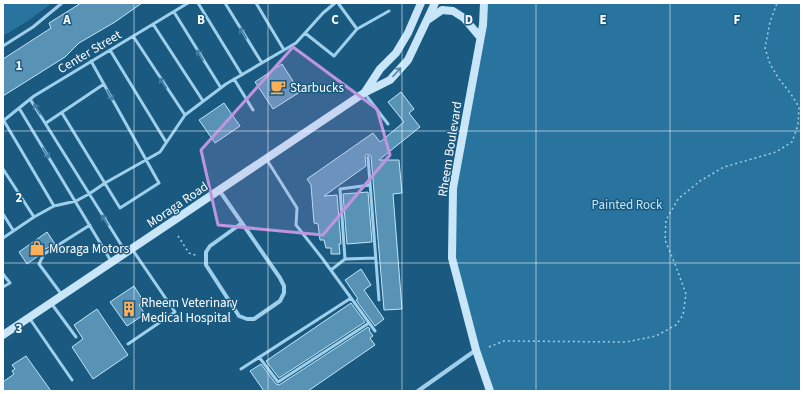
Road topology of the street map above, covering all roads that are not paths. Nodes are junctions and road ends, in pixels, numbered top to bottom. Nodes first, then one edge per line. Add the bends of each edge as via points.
1 (62, 3) edge
2 (188, 3) edge
3 (198, 3) edge
4 (225, 3) edge
5 (256, 3) edge
6 (337, 3) edge
7 (435, 3) edge
8 (484, 3) edge
9 (419, 6) edge
10 (389, 10) dead end
11 (174, 12) junction
12 (428, 19) junction
13 (154, 24) junction
14 (357, 29) junction
15 (305, 33) junction
16 (133, 36) junction
17 (480, 37) junction
18 (3, 46) edge
19 (110, 50) junction
20 (284, 50) junction
21 (91, 61) junction
22 (262, 63) junction
23 (242, 74) junction
24 (234, 79) junction
25 (104, 84) junction
26 (221, 88) junction
27 (364, 93) junction
28 (30, 99) junction
29 (203, 101) junction
30 (19, 108) junction
31 (253, 110) dead end
32 (62, 113) junction
33 (185, 115) junction
34 (3, 121) edge
35 (46, 123) junction
36 (388, 124) dead end
37 (166, 142) junction
38 (368, 157) dead end
39 (266, 159) junction
40 (146, 160) junction
41 (3, 168) edge
42 (105, 183) junction
43 (370, 185) junction
44 (219, 190) junction
45 (90, 194) junction
46 (76, 201) junction
47 (54, 206) junction
48 (3, 214) edge
49 (34, 216) junction
50 (242, 224) junction
51 (90, 225) junction
52 (13, 230) junction
53 (3, 238) edge
54 (129, 251) junction
55 (376, 258) junction
56 (345, 259) junction
57 (112, 262) junction
58 (331, 270) junction
59 (3, 274) edge
60 (3, 287) edge
61 (62, 296) junction
62 (351, 298) junction
63 (379, 300) dead end
64 (51, 303) junction
65 (29, 318) junction
66 (369, 323) junction
67 (375, 331) dead end
68 (3, 335) edge
69 (76, 336) dead end
70 (128, 344) dead end
71 (476, 350) junction
72 (259, 357) junction
73 (241, 368) dead end
74 (72, 380) dead end
75 (418, 391) edge
76 (490, 391) edge

1 - 18 lane via 33,27
2 - 11 lane, Center Street
3 - 23 lane
22 -> 4 lane
5 - 20 lane
6 - 14 lane
6 - 15 lane via 323,13
7 - 12 main road, Moraga Road
8 - 17 main road, Rheem Boulevard
9 - 27 main road, Moraga Road via 396,53 380,69
10 - 14 lane
11 - 13 lane, Center Street
26 -> 11 lane
12 - 17 main road via 442,10 453,11 464,18
27 -> 12 main road, Moraga Road via 390,80 408,60
13 - 16 lane, Center Street
13 - 29 lane
14 - 15 lane via 334,56
15 - 20 lane via 296,43
16 - 19 lane, Center Street
33 -> 16 lane
17 - 71 main road, Rheem Boulevard via 453,188 452,258
19 - 21 lane, Center Street
19 - 37 lane
20 - 22 lane
21 - 25 lane
21 - 28 lane, Center Street
22 - 23 lane
23 - 24 lane
24 - 26 lane
24 - 31 lane
25 - 32 lane
25 -> 40 lane
26 - 29 lane
27 - 36 lane
27 - 39 main road, Moraga Road
28 - 30 lane, Center Street
35 -> 28 lane
29 - 33 lane
30 - 34 lane, Center Street
30 -> 46 lane
32 - 35 lane
32 - 42 lane
33 - 37 lane
34 - 47 lane
35 - 45 lane
37 - 40 lane via 160,152
38 - 43 lane
39 - 44 main road, Moraga Road
39 - 58 lane via 297,208 296,225
40 - 42 lane
40 - 42 lane via 158,183 120,208
41 - 49 lane
42 - 45 lane
43 - 55 lane
43 - 56 lane via 340,189
44 - 50 street
44 - 54 main road, Moraga Road
45 - 46 lane
54 -> 45 lane
46 - 47 lane
46 - 51 lane
47 - 49 lane
48 - 52 lane
49 - 52 lane
50 - 50 street via 210,246 206,252 206,266 239,316 254,320 280,301 284,286
51 - 57 lane
51 - 61 lane via 44,254 39,264
52 - 53 lane
54 - 57 main road, Moraga Road
54 - 70 lane via 175,312
55 - 56 lane
55 - 63 lane
56 - 58 lane
57 - 61 main road, Moraga Road
58 - 62 lane
59 - 60 lane via 10,283
61 - 64 main road, Moraga Road
62 - 66 lane
62 - 72 lane
64 - 65 main road, Moraga Road
64 - 69 lane
65 - 68 main road, Moraga Road
65 - 74 lane
66 - 67 lane
66 - 72 lane via 278,382
71 - 75 street
71 - 76 main road, Rheem Boulevard
72 - 73 lane

